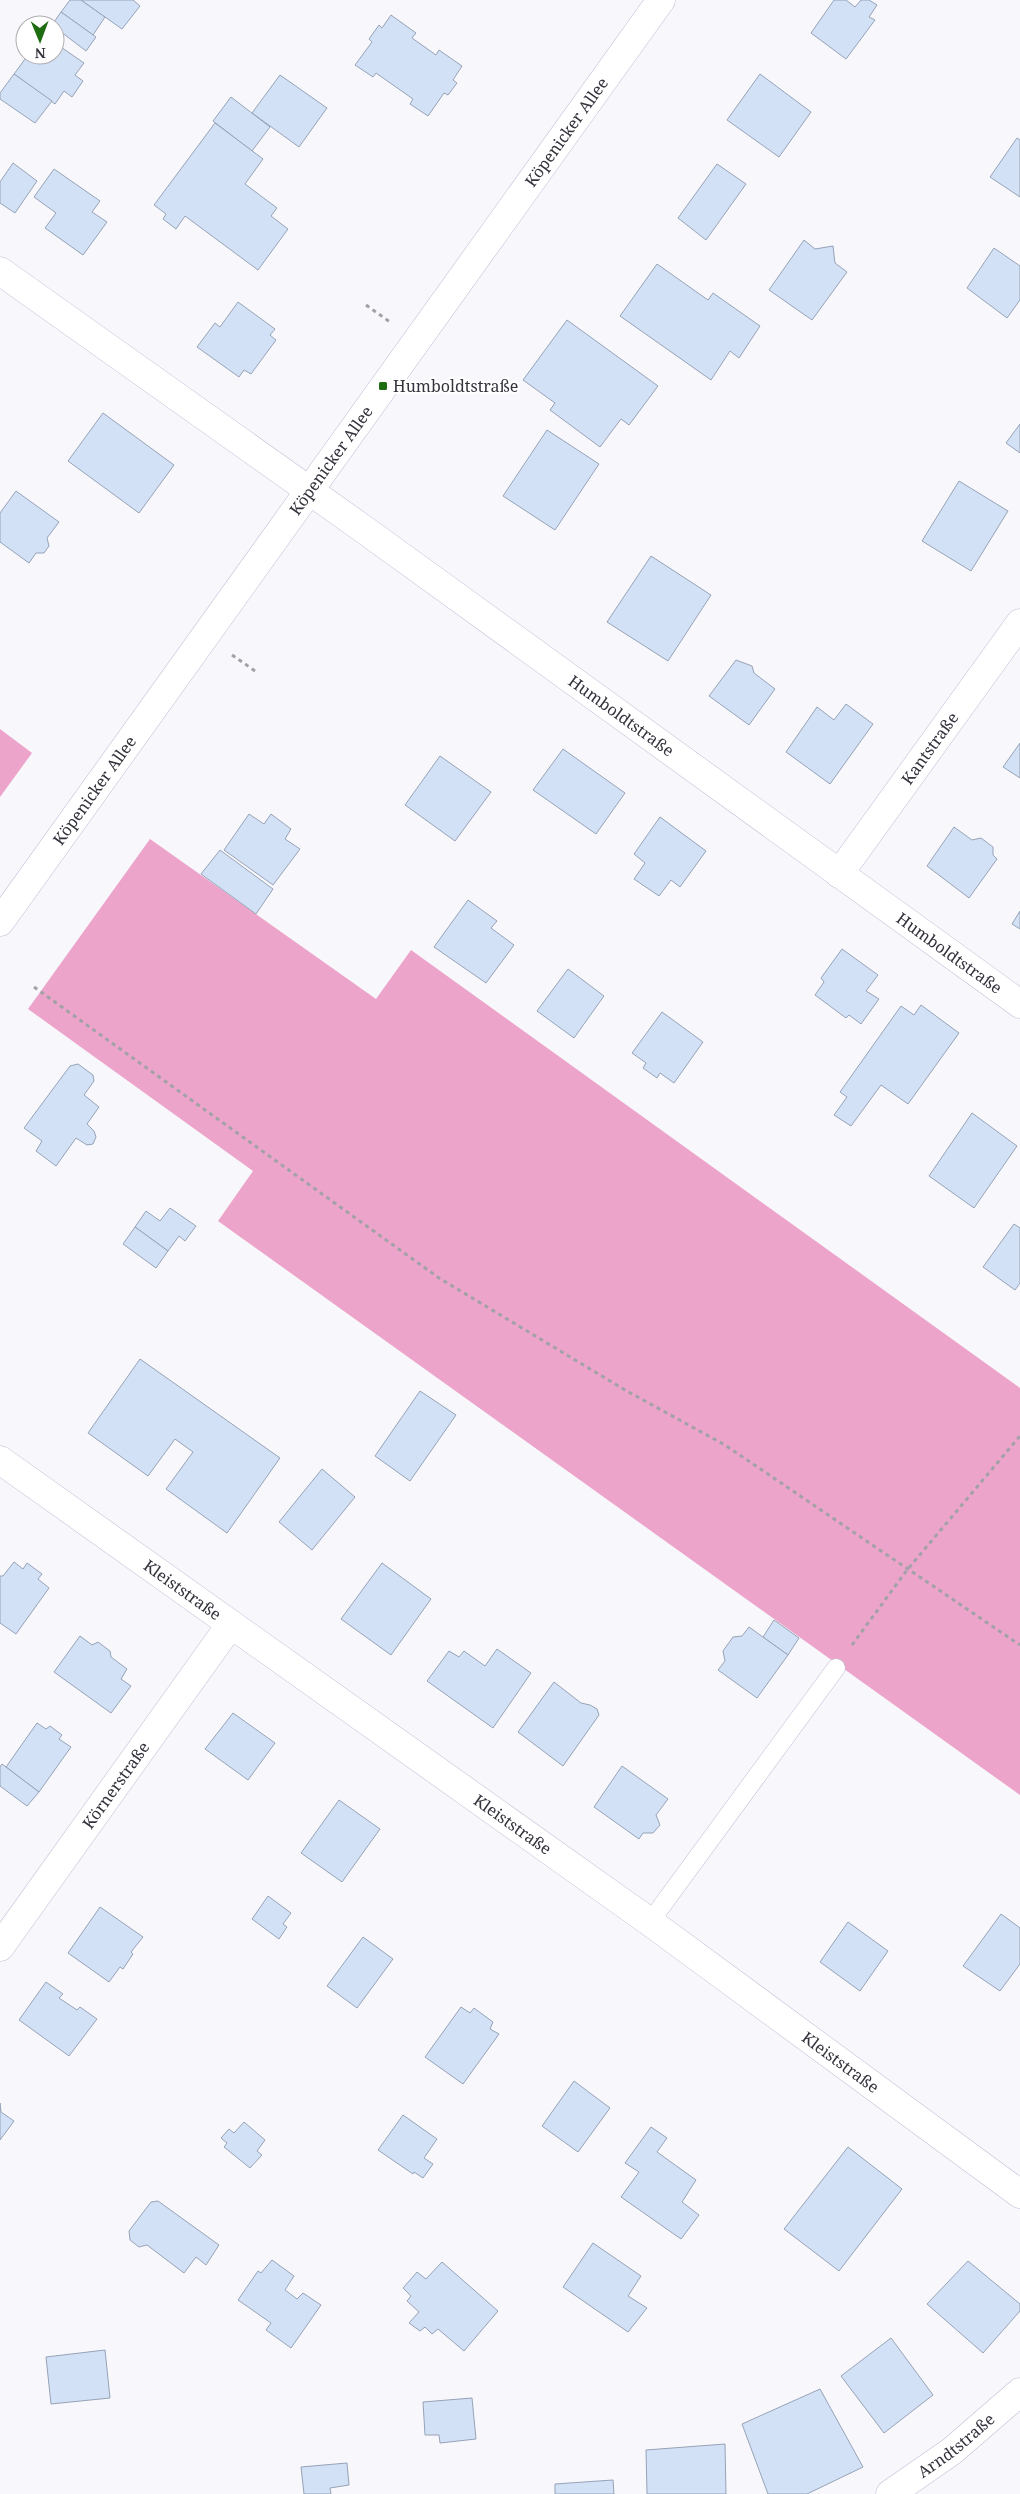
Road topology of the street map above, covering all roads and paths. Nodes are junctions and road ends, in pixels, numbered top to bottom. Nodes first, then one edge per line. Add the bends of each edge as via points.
1 (661, 0) edge
2 (0, 271) edge
3 (366, 305) dead end
4 (394, 325) dead end
5 (308, 490) junction
6 (1020, 623) edge
7 (231, 654) dead end
8 (258, 674) dead end
9 (839, 874) junction
10 (0, 922) edge
11 (34, 988) dead end
12 (1020, 1004) edge
13 (1020, 1436) edge
14 (0, 1460) edge
15 (907, 1570) junction
16 (231, 1624) junction
17 (1020, 1645) edge
18 (836, 1668) joint
19 (650, 1922) junction
20 (0, 1947) edge
21 (1020, 2194) edge
22 (1020, 2392) edge
23 (890, 2494) edge

1 - 5 street, Köpenicker Allee
2 - 5 street, Humboldtstraße
3 - 4 path
5 - 9 street, Humboldtstraße
5 - 10 street, Köpenicker Allee
6 - 9 street, Kantstraße
7 - 8 path
9 - 12 street, Humboldtstraße
11 - 15 path via 439,1278 625,1390 725,1444
13 - 15 path
14 - 16 street, Kleiststraße
15 - 17 path
15 - 18 path
16 - 19 street, Kleiststraße
16 - 20 street, Körnerstraße
18 - 19 lane
19 - 21 street, Kleiststraße
22 - 23 street, Arndtstraße via 952,2452

